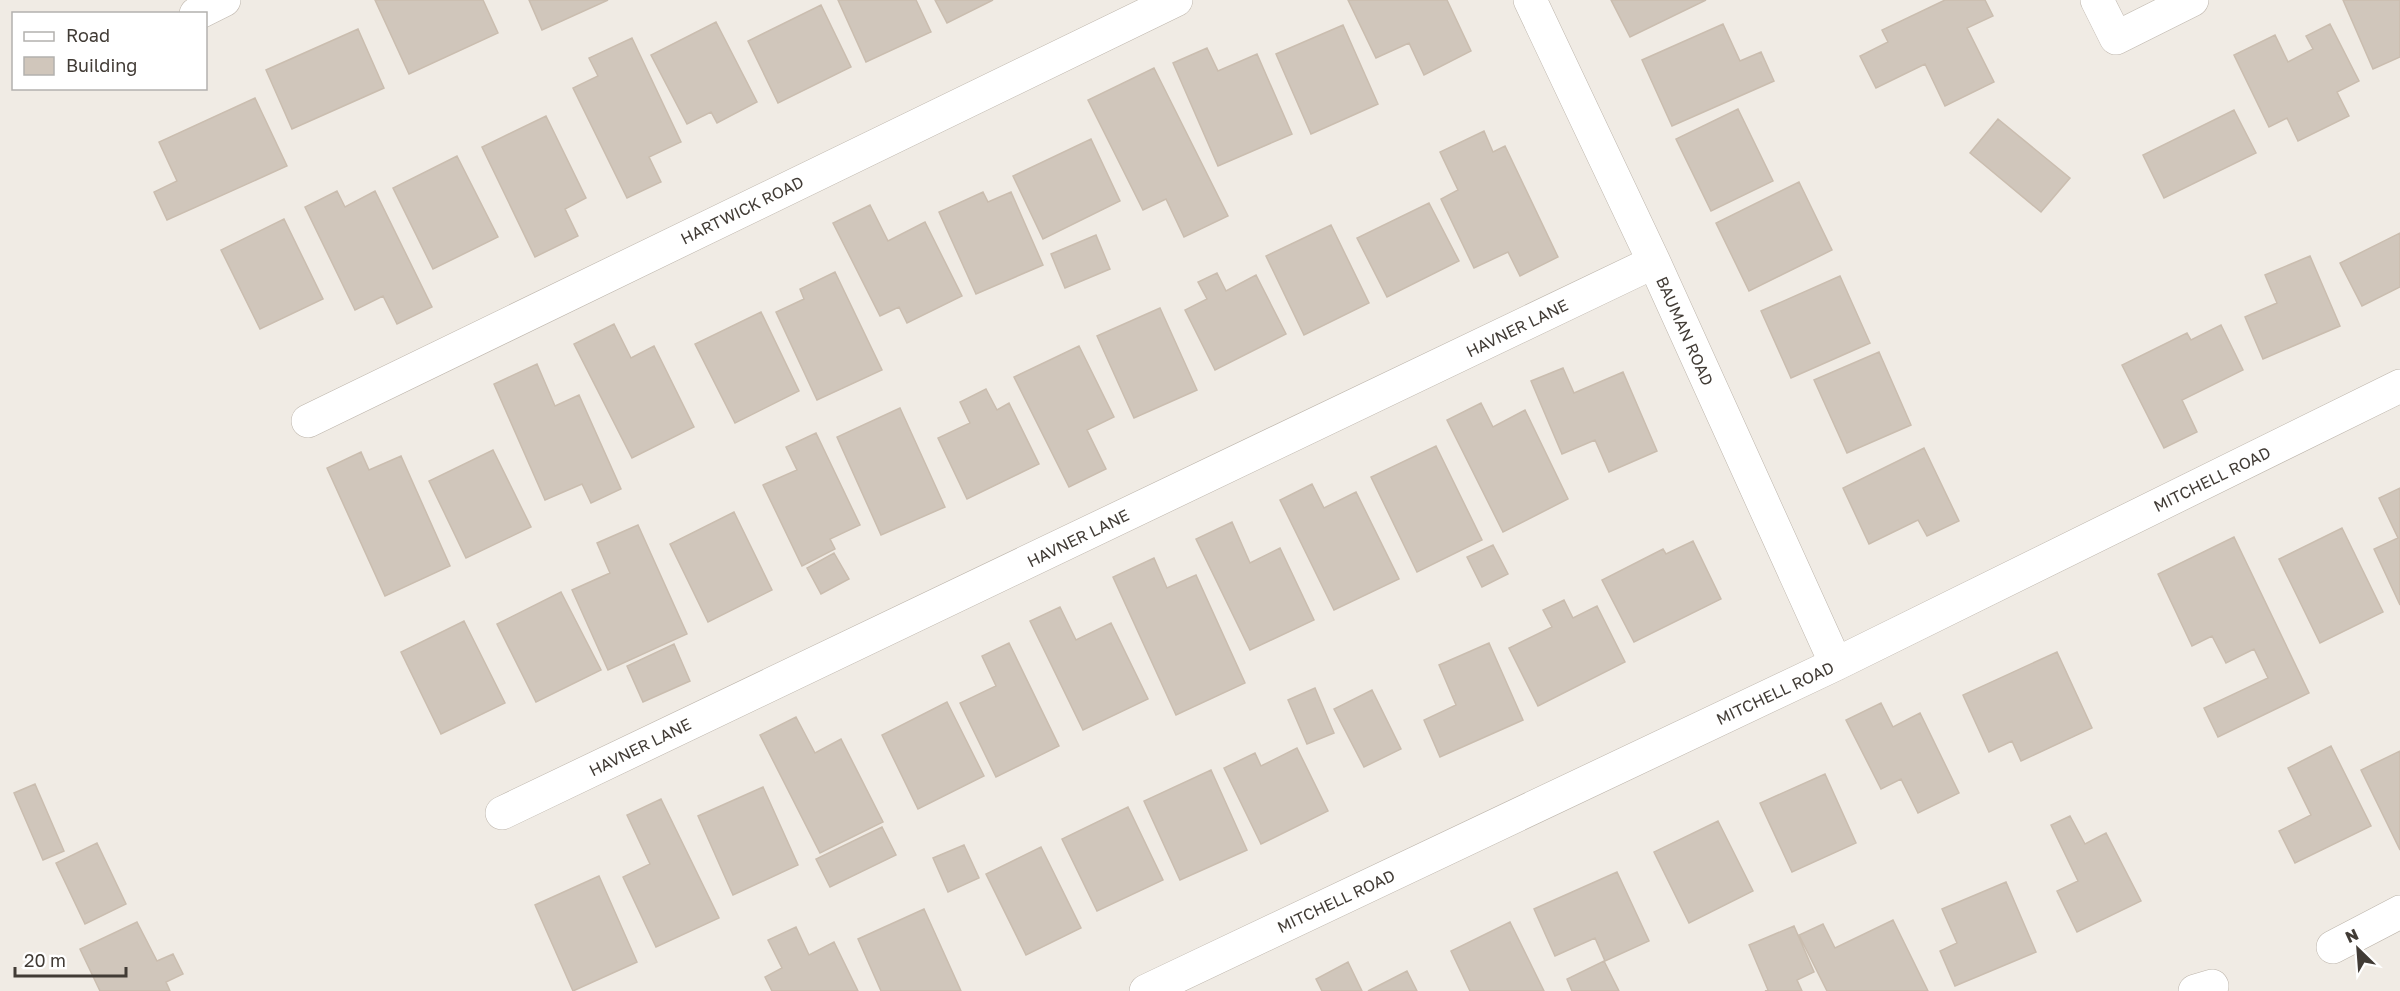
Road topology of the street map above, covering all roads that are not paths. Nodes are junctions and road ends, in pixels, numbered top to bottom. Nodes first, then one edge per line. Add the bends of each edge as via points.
1 (224, 0) edge
2 (1176, 0) edge
3 (1530, 0) edge
4 (2097, 0) edge
5 (2192, 0) edge
6 (200, 12) edge
7 (1654, 262) junction
8 (2400, 386) edge
9 (308, 421) dead end
10 (1836, 664) junction
11 (502, 813) dead end
12 (2400, 912) edge
13 (2333, 947) dead end
14 (1146, 991) edge

1 - 6 street
2 - 9 street, HARTWICK ROAD
3 - 7 street, BAUMAN ROAD
4 - 5 street via 2116,38
7 - 10 street, BAUMAN ROAD
7 - 11 street, HAVNER LANE
8 - 10 street, MITCHELL ROAD
10 - 14 street, MITCHELL ROAD
12 - 13 street

